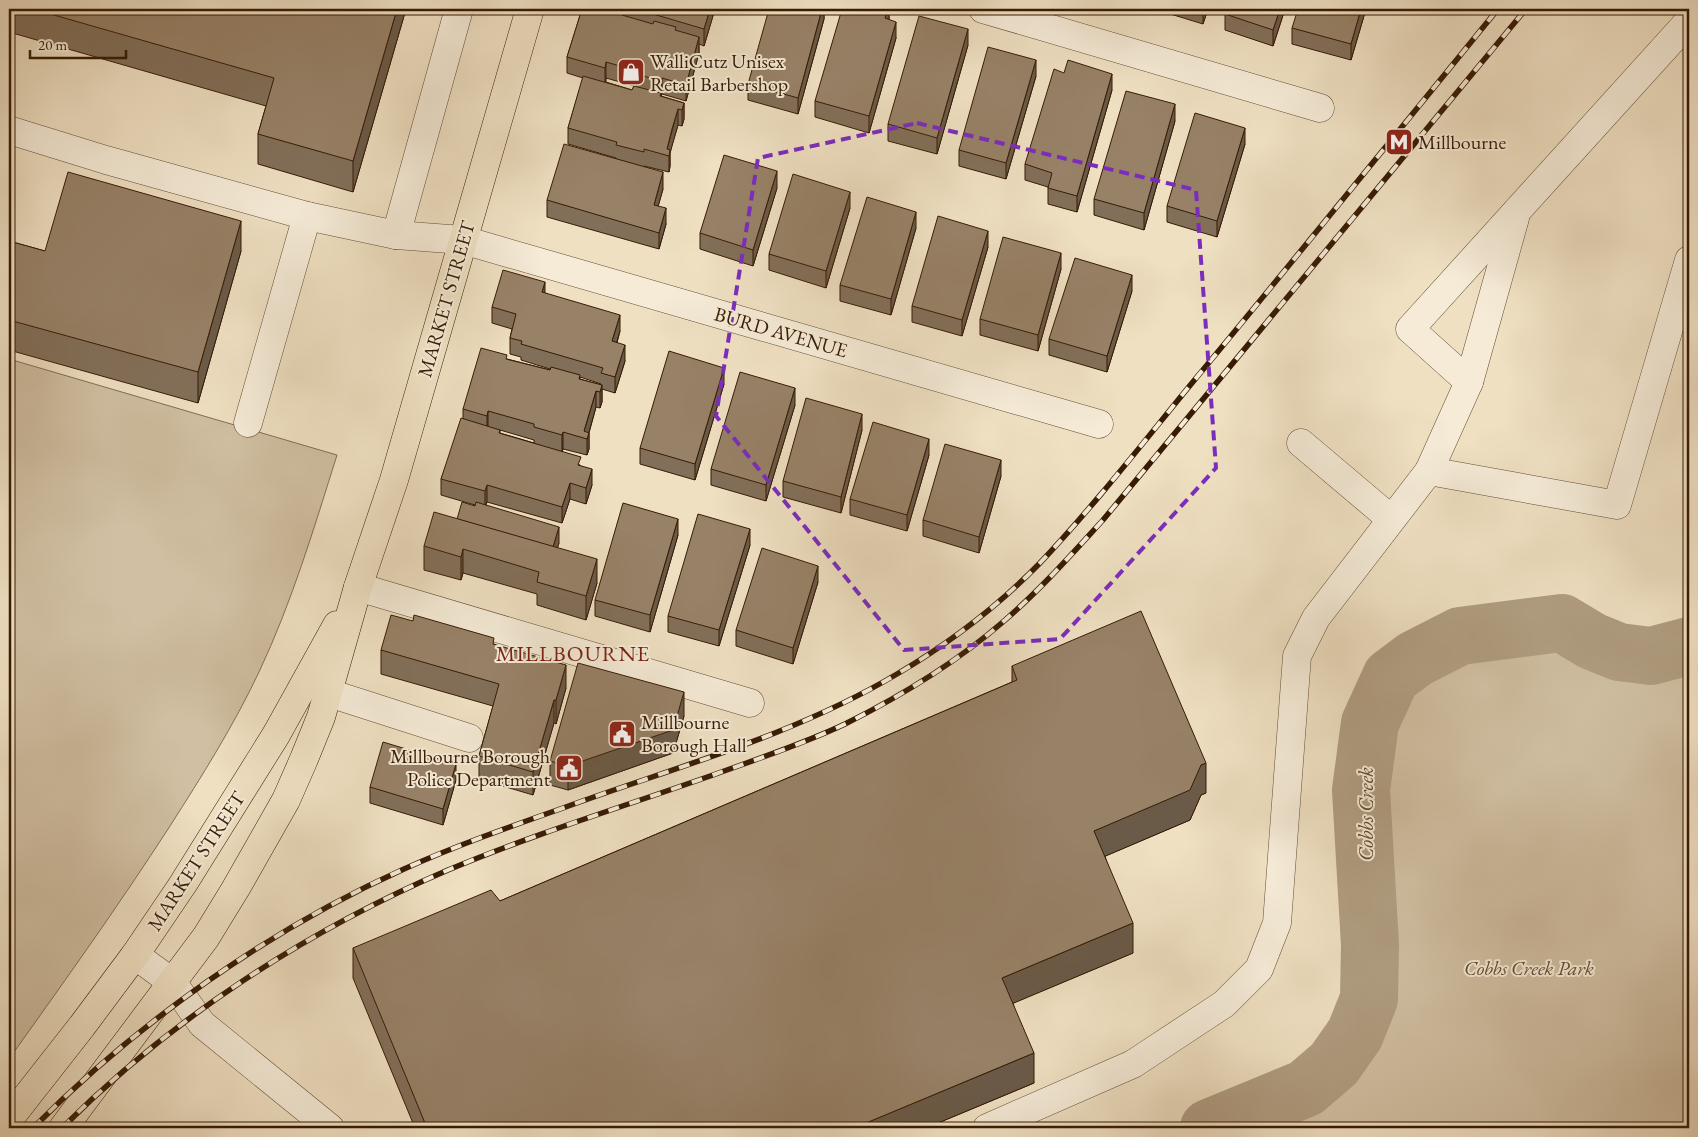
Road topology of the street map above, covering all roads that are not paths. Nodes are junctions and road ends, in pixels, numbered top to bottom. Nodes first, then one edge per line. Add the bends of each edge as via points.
1 (458, 9) edge
2 (530, 9) edge
3 (983, 9) edge
4 (1689, 22) edge
5 (1320, 108) dead end
6 (9, 130) edge
7 (1517, 212) junction
8 (307, 216) junction
9 (396, 235) junction
10 (463, 240) junction
11 (1689, 260) edge
12 (1469, 382) junction
13 (248, 423) dead end
14 (1099, 424) dead end
15 (1301, 443) dead end
16 (1429, 471) junction
17 (1391, 519) junction
18 (358, 587) junction
19 (329, 693) junction
20 (750, 703) dead end
21 (470, 738) dead end
22 (135, 955) junction
23 (173, 983) junction
24 (9, 1119) edge
25 (63, 1128) edge
26 (330, 1128) edge
27 (987, 1128) edge

1 - 9 street
2 - 10 main road, MARKET STREET
3 - 5 street
4 - 7 street
6 - 8 street, BURD AVENUE
7 - 12 street
7 - 12 street via 1410,329
8 - 9 street, BURD AVENUE
8 - 13 street
9 - 10 street, BURD AVENUE
10 - 14 street, BURD AVENUE
10 - 18 main road, MARKET STREET via 394,480
11 - 16 street via 1617,505
12 - 16 street
15 - 17 street
16 - 17 street
17 - 27 street via 1316,618 1297,656 1276,923 1259,969 1224,1004 1134,1064
18 - 19 main road, MARKET STREET
18 - 20 street
18 - 22 main road, MARKET STREET via 276,735
19 - 21 street
19 - 23 main road, MARKET STREET via 286,800 206,937
22 - 23 street
22 - 24 main road, MARKET STREET
23 - 25 main road, MARKET STREET
23 - 26 street via 202,1024

